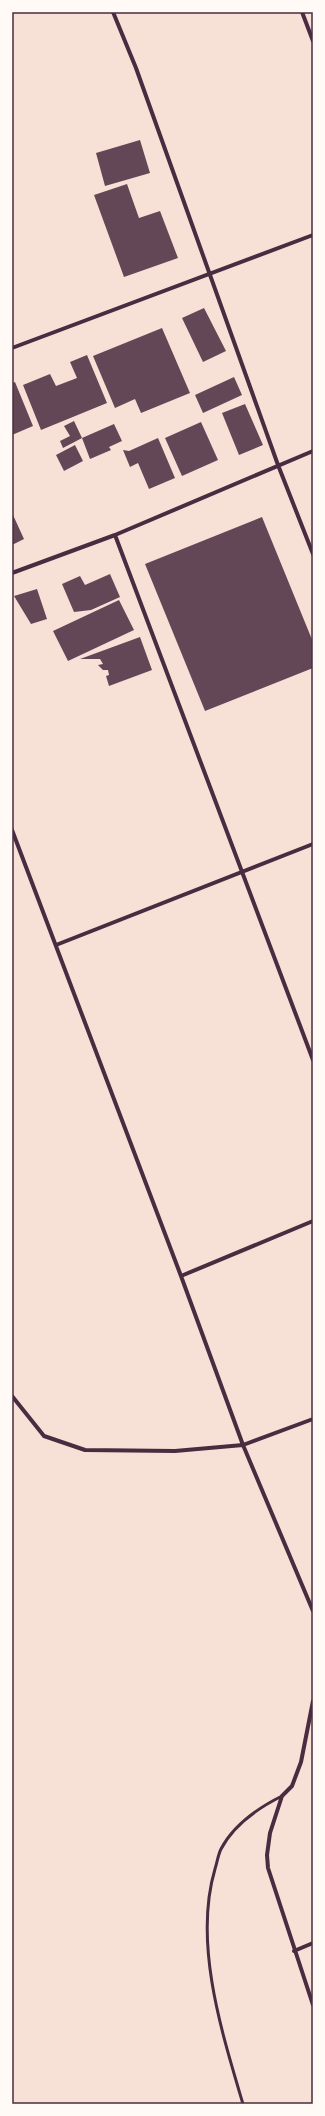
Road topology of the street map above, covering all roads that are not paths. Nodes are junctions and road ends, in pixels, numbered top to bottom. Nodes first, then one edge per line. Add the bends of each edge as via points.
1 (113, 12) edge
2 (302, 12) edge
3 (313, 41) edge
4 (313, 235) edge
5 (210, 273) junction
6 (12, 348) edge
7 (313, 451) edge
8 (278, 465) junction
9 (115, 535) junction
10 (313, 554) edge
11 (12, 573) edge
12 (12, 830) edge
13 (313, 844) edge
14 (243, 871) junction
15 (56, 945) junction
16 (313, 1060) edge
17 (313, 1221) edge
18 (181, 1276) junction
19 (12, 1396) edge
20 (313, 1419) edge
21 (243, 1445) junction
22 (313, 1611) edge
23 (313, 1701) edge
24 (282, 1796) junction
25 (313, 1943) edge
26 (294, 1951) junction
27 (313, 2005) edge
28 (243, 2104) edge

1 - 5 street via 136,68
2 - 3 street
4 - 5 street
5 - 6 street
5 - 8 street
7 - 8 street
8 - 9 street
8 - 10 street
9 - 11 street
9 - 14 street
12 - 15 street
13 - 14 street
14 - 15 street
14 - 16 street
15 - 18 street
17 - 18 street
18 - 21 street
19 - 21 street via 44,1436 85,1450 175,1451
20 - 21 street
21 - 22 street
23 - 24 street via 301,1762 292,1786
24 - 26 street via 270,1832 268,1868
24 - 28 lane via 239,1824 221,1849 212,1881 207,1916 214,2001
25 - 26 street
26 - 27 street

